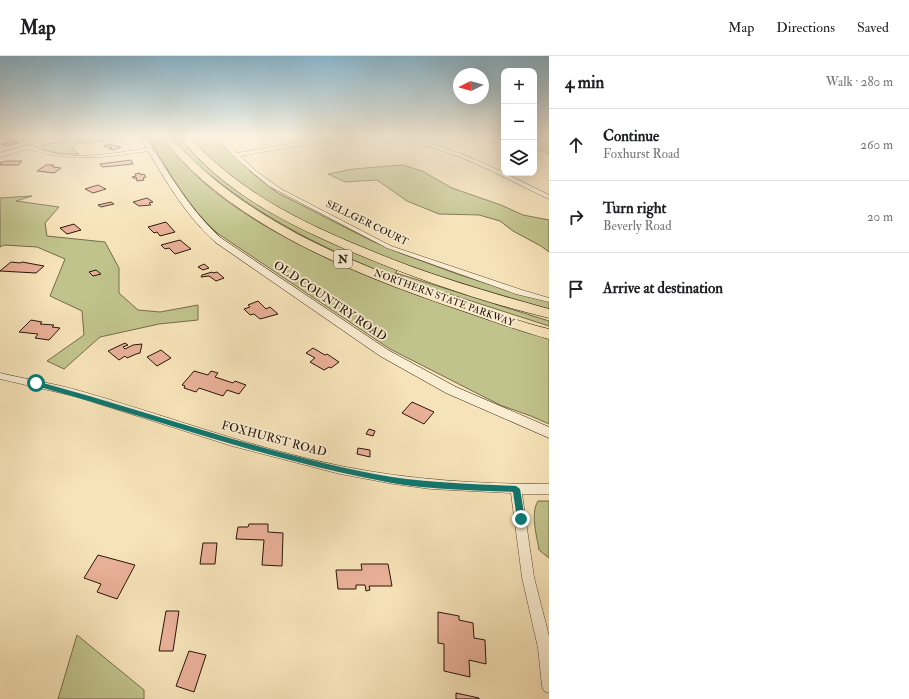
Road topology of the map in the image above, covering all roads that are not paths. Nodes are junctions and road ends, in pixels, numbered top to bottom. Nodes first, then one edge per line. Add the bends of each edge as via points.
1 (160, 166) edge
2 (193, 166) edge
3 (211, 166) edge
4 (247, 166) edge
5 (483, 166) edge
6 (549, 197) edge
7 (549, 300) edge
8 (549, 314) edge
9 (549, 334) edge
10 (0, 376) edge
11 (549, 433) edge
12 (516, 489) junction
13 (549, 489) edge
14 (549, 686) edge

1 - 11 main road, OLD COUNTRY ROAD via 185,206 218,240 384,353 452,390
2 - 9 highway, NORTHERN STATE PARKWAY / N via 257,214 303,240 366,270 442,299
3 - 8 highway, NORTHERN STATE PARKWAY / N via 254,199 315,232 398,268
4 - 7 street, SELLGER COURT via 279,190 389,247
5 - 6 street
10 - 12 street, FOXHURST ROAD via 75,393 232,442 340,470 394,480
12 - 13 street, FOXHURST ROAD
12 - 14 street via 528,577 544,648

